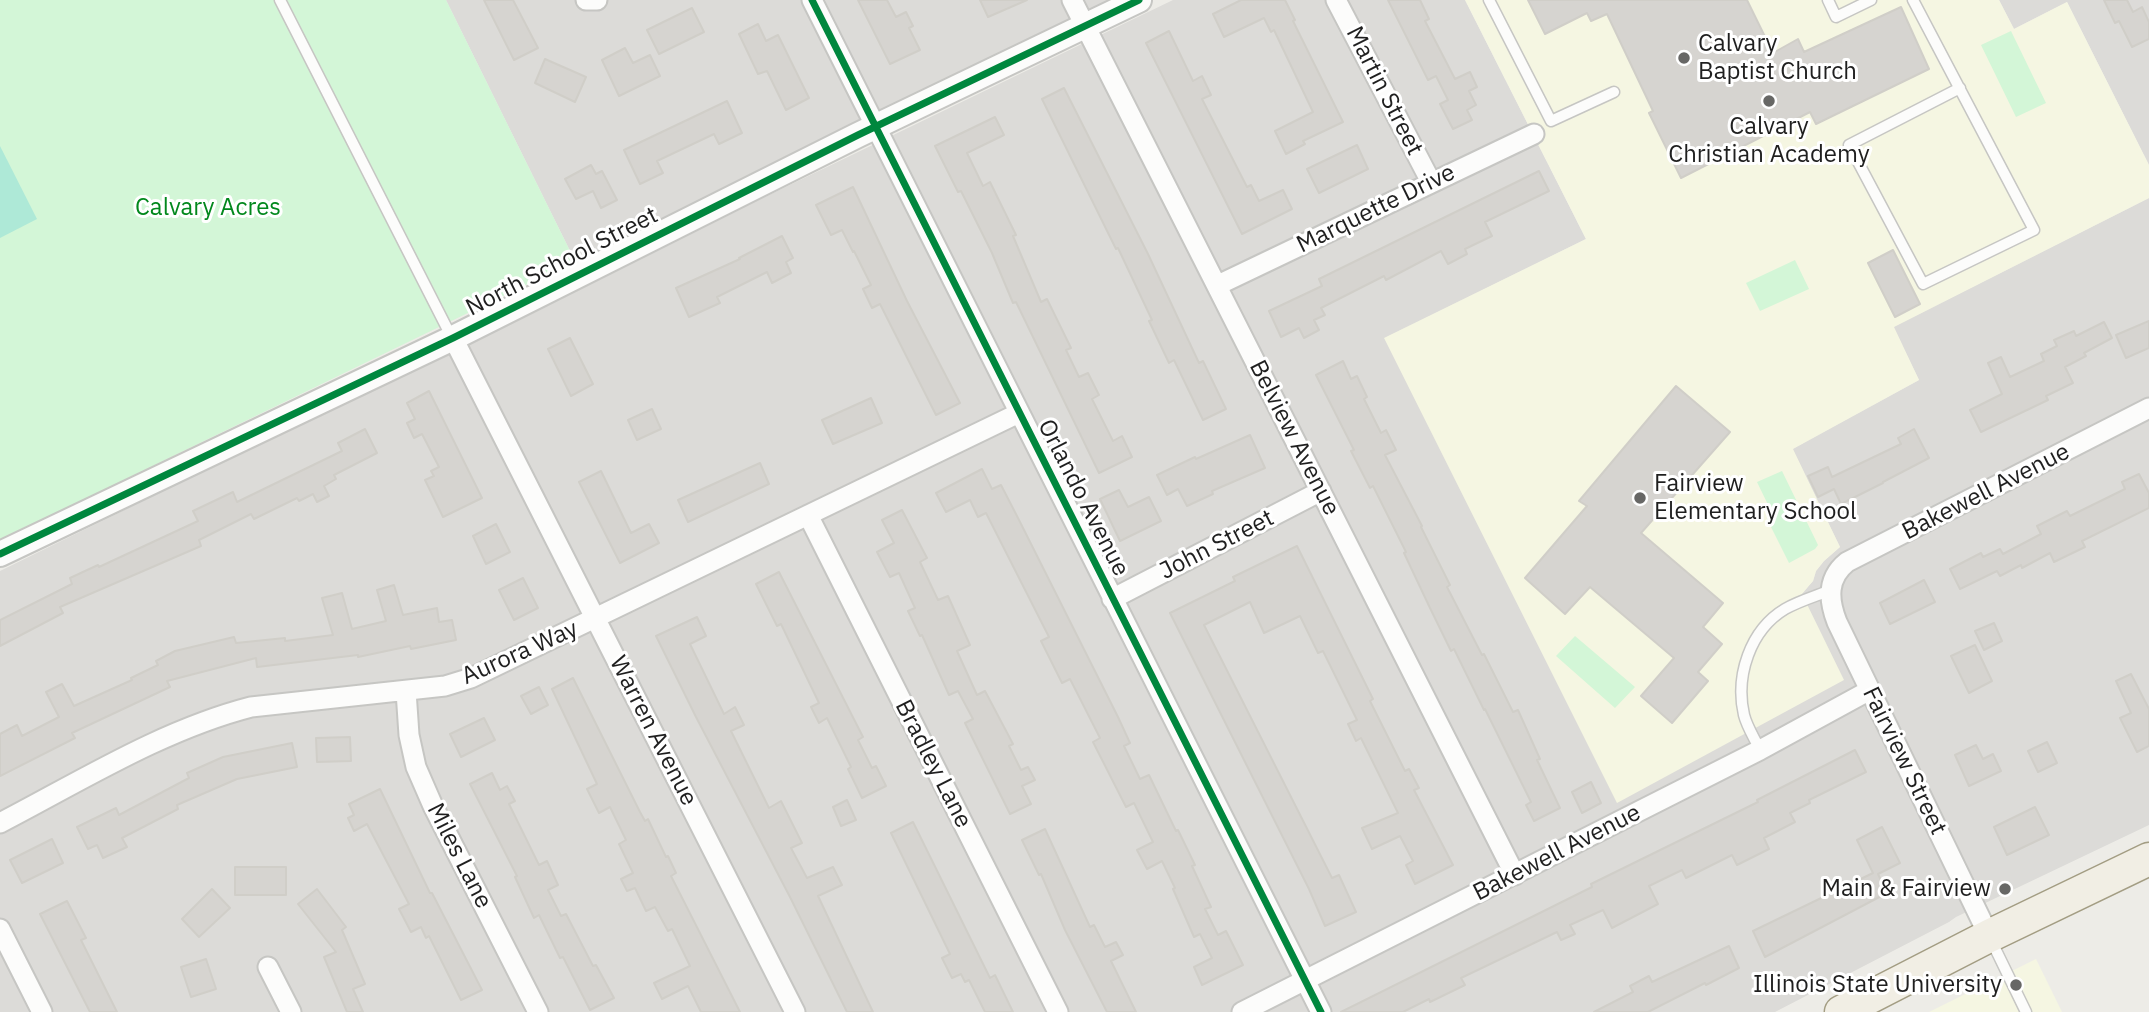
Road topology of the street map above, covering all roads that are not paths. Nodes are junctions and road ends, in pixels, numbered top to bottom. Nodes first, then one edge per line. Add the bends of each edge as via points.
1 (280, 0) edge
2 (586, 0) edge
3 (597, 0) edge
4 (812, 0) edge
5 (1072, 0) edge
6 (1139, 0) edge
7 (1336, 0) edge
8 (1489, 0) edge
9 (1828, 0) edge
10 (1871, 0) edge
11 (1913, 0) edge
12 (1086, 26) junction
13 (1960, 88) junction
14 (1614, 92) dead end
15 (874, 127) junction
16 (1534, 134) dead end
17 (1431, 182) junction
18 (1218, 285) junction
19 (453, 338) junction
20 (2149, 408) edge
21 (1019, 413) junction
22 (1321, 491) junction
23 (808, 515) junction
24 (0, 554) edge
25 (1831, 587) junction
26 (1112, 599) junction
27 (596, 618) junction
28 (406, 691) junction
29 (1870, 691) junction
30 (1760, 750) junction
31 (0, 822) edge
32 (2149, 859) edge
33 (1515, 875) junction
34 (0, 929) edge
35 (1989, 936) junction
36 (268, 967) dead end
37 (1305, 981) junction
38 (2024, 1011) edge
39 (42, 1012) edge
40 (291, 1012) edge
41 (538, 1012) edge
42 (795, 1012) edge
43 (1058, 1012) edge
44 (1242, 1012) edge
45 (1321, 1012) edge
46 (1841, 1012) edge

1 - 19 lane
2 - 3 street
4 - 15 street, Orlando Avenue
5 - 12 street, Belview Avenue
6 - 12 street, North School Street
7 - 17 street, Martin Street
8 - 14 lane via 1551,121
9 - 10 lane via 1836,17
11 - 13 lane
12 - 15 street, North School Street
12 - 18 street, Belview Avenue
13 - 13 lane via 2034,230 1923,284 1849,145
15 - 19 street, North School Street
15 - 21 street, Orlando Avenue
16 - 17 street, Marquette Drive
17 - 18 street, Marquette Drive
18 - 22 street, Belview Avenue
19 - 24 street, North School Street
19 - 27 street, Warren Avenue
20 - 25 street, Bakewell Avenue via 1847,562
21 - 23 street, Aurora Way
21 - 26 street, Orlando Avenue
22 - 26 street, John Street
22 - 33 street, Belview Avenue
23 - 27 street, Aurora Way
23 - 43 street, Bradley Lane
25 - 29 street, Fairview Street via 1832,610
25 - 30 lane via 1785,609 1754,641 1746,660 1741,698
26 - 37 street, Orlando Avenue
27 - 28 street, Aurora Way via 471,678
27 - 42 street, Warren Avenue
28 - 31 street, Aurora Way via 251,707 224,714 173,734
28 - 41 street, Miles Lane via 409,735 420,777
29 - 30 street, Bakewell Avenue
29 - 35 street, Fairview Street
30 - 33 street, Bakewell Avenue
32 - 35 main road
33 - 37 street, Bakewell Avenue
34 - 39 street
35 - 38 lane
35 - 46 main road
36 - 40 street
37 - 44 street, Bakewell Avenue
37 - 45 street, Orlando Avenue

